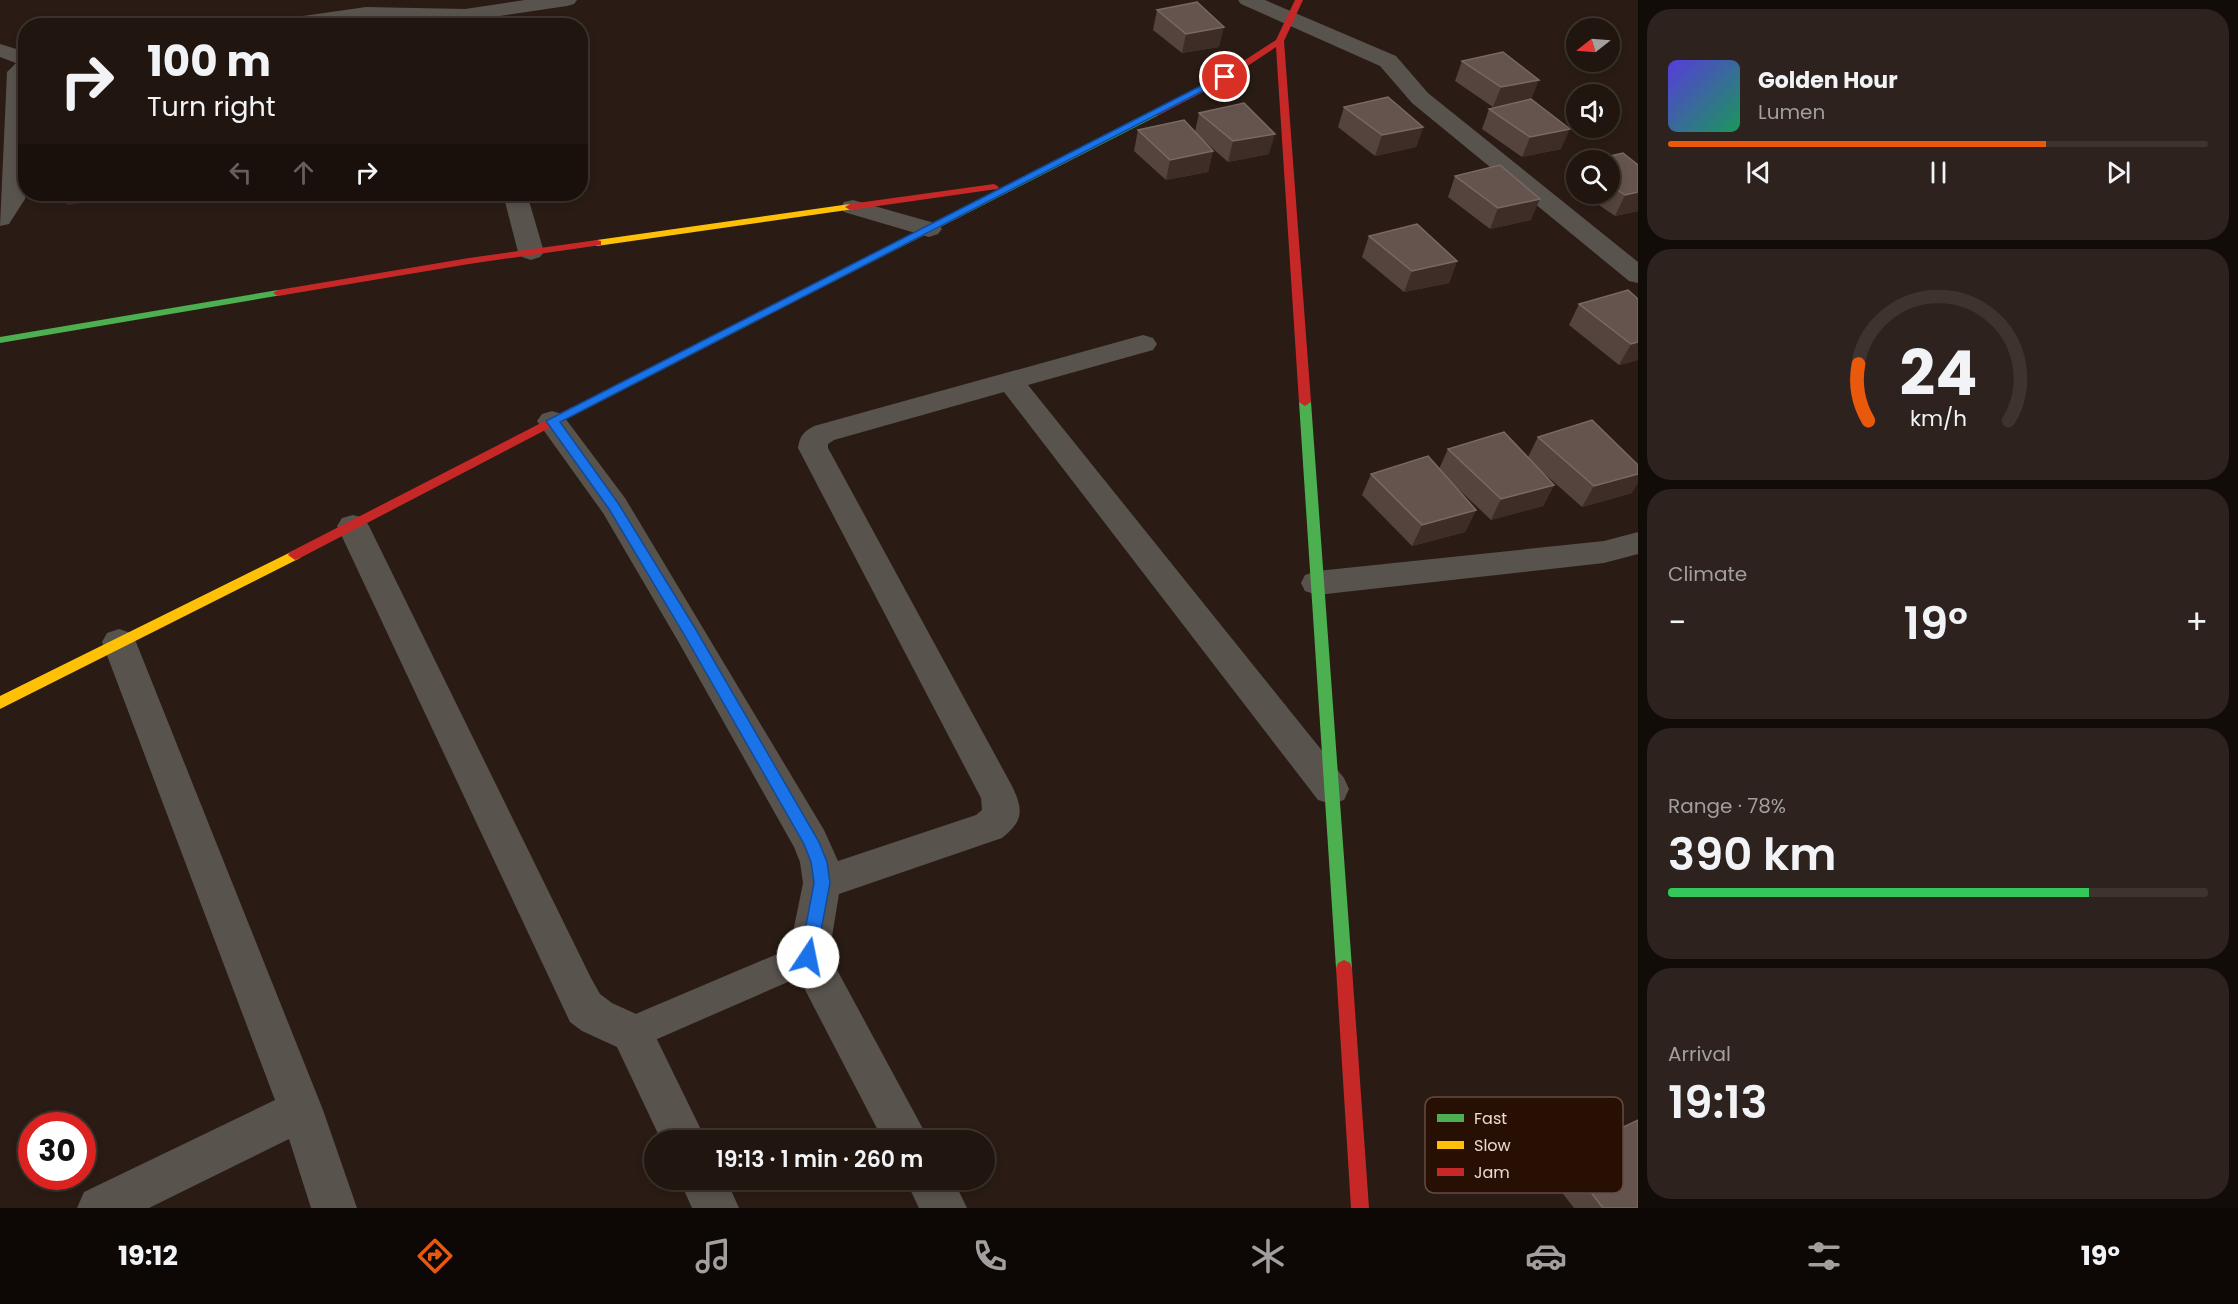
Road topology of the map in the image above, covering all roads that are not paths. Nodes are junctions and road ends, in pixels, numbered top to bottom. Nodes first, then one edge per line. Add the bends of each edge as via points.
1 (390, 0) edge
2 (567, 0) edge
3 (1248, 0) edge
4 (1295, 9) edge
5 (366, 13) junction
6 (331, 18) edge
7 (437, 18) edge
8 (476, 18) edge
9 (1280, 41) junction
10 (0, 50) edge
11 (18, 57) edge
12 (18, 72) edge
13 (1020, 184) junction
14 (517, 201) edge
15 (853, 207) junction
16 (0, 219) edge
17 (929, 229) junction
18 (531, 252) junction
19 (1638, 275) edge
20 (0, 340) edge
21 (1143, 345) dead end
22 (1010, 381) junction
23 (552, 421) junction
24 (353, 526) junction
25 (1638, 543) edge
26 (1317, 583) junction
27 (119, 642) junction
28 (0, 703) edge
29 (1331, 789) junction
30 (822, 883) junction
31 (808, 957) junction
32 (632, 1033) junction
33 (301, 1110) junction
34 (679, 1130) edge
35 (902, 1130) edge
36 (707, 1190) edge
37 (934, 1190) edge
38 (100, 1208) edge
39 (334, 1208) edge
40 (716, 1208) edge
41 (944, 1208) edge
42 (1360, 1208) edge

1 - 5 street
2 - 8 street
3 - 4 street
4 - 9 street
4 - 19 street via 1388,61 1420,98
5 - 6 street
5 - 7 street
9 - 13 street via 1225,77
9 - 26 street
10 - 11 street
12 - 16 street via 15,188
13 - 15 street
13 - 17 street
14 - 18 street
15 - 17 street
15 - 18 street
17 - 23 street
18 - 20 street
21 - 22 street
22 - 29 street
22 - 30 street via 814,439 813,448 999,796 1002,816 989,827
23 - 24 street
23 - 30 street via 614,506 690,632 811,842
24 - 27 street
24 - 32 street via 576,992 585,1008 597,1017
25 - 26 street via 1604,552
26 - 29 street
27 - 28 street
27 - 33 street
29 - 42 street
30 - 31 street
31 - 32 lane
31 - 35 street
32 - 34 street
33 - 38 street
33 - 39 street
36 - 40 street
37 - 41 street

